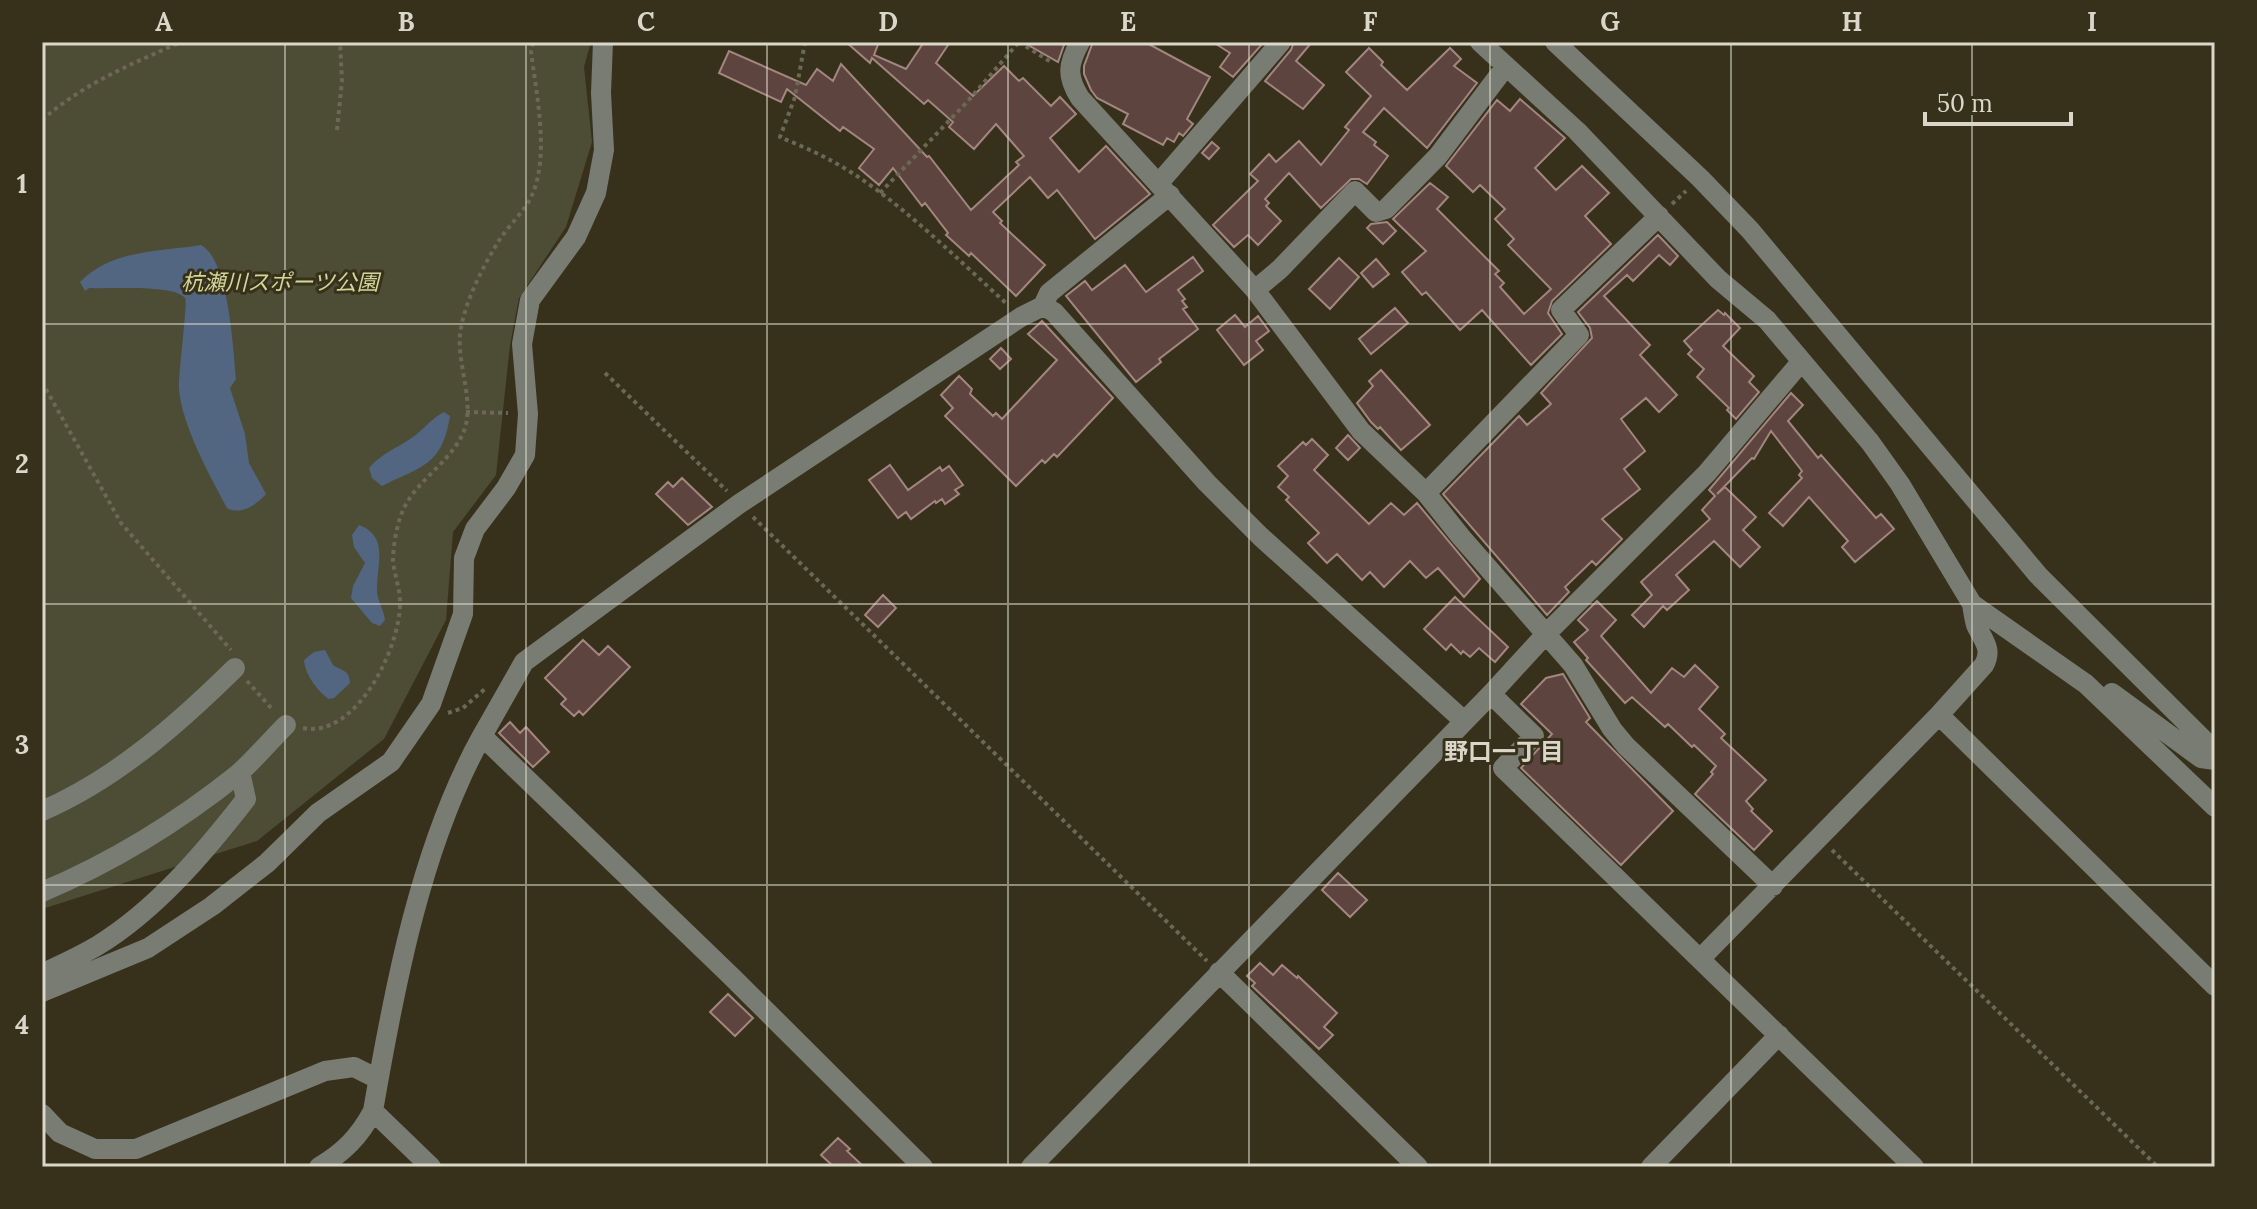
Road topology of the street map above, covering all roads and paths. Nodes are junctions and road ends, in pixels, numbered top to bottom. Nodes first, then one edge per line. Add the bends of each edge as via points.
1 (181, 42) edge
2 (340, 42) edge
3 (533, 42) edge
4 (603, 42) edge
5 (805, 42) edge
6 (1019, 42) edge
7 (1080, 42) edge
8 (1281, 42) edge
9 (1480, 42) edge
10 (1555, 42) edge
11 (1506, 66) junction
12 (1068, 71) junction
13 (42, 120) edge
14 (337, 130) dead end
15 (1700, 178) junction
16 (1164, 189) junction
17 (880, 193) junction
18 (1659, 216) junction
19 (1255, 290) junction
20 (1043, 306) junction
21 (1021, 317) junction
22 (1801, 362) junction
23 (605, 373) dead end
24 (42, 382) edge
25 (466, 412) junction
26 (528, 414) junction
27 (1426, 493) junction
28 (739, 504) junction
29 (1972, 604) junction
30 (1546, 634) junction
31 (235, 668) junction
32 (2086, 684) junction
33 (1491, 694) junction
34 (1939, 715) junction
35 (1464, 721) junction
36 (286, 725) junction
37 (482, 736) junction
38 (2215, 751) edge
39 (2215, 760) edge
40 (240, 772) junction
41 (2215, 807) edge
42 (42, 811) edge
43 (1819, 838) junction
44 (1773, 886) junction
45 (42, 892) edge
46 (1701, 958) junction
47 (1219, 972) junction
48 (42, 974) edge
49 (2215, 986) edge
50 (42, 992) edge
51 (1779, 1035) junction
52 (378, 1079) junction
53 (373, 1111) junction
54 (42, 1114) edge
55 (319, 1167) edge
56 (431, 1167) edge
57 (923, 1167) edge
58 (1031, 1167) edge
59 (1418, 1167) edge
60 (1651, 1167) edge
61 (1914, 1167) edge
62 (2158, 1167) edge

1 - 13 path via 112,72
2 - 14 path
3 - 25 path via 541,153 532,195 499,240 470,299 460,335
4 - 26 street via 604,150 596,193 576,237 530,300 522,344
5 - 17 path via 795,97 780,137 832,160
6 - 12 path
6 - 17 path
7 - 12 street
8 - 16 street
9 - 11 street
10 - 15 street
11 - 18 street
11 - 19 street via 1438,156 1386,209 1376,212 1355,191
12 - 16 street via 1080,98
15 - 18 path
15 - 38 street via 1750,230 2038,575
16 - 19 street
16 - 20 street via 1049,293
17 - 21 path
18 - 22 street via 1718,279 1767,320
18 - 27 street via 1561,310 1579,335
19 - 27 street via 1361,431
20 - 21 street
20 - 35 street via 1260,536
21 - 28 street
22 - 29 street via 1900,484
22 - 30 street via 1707,473
23 - 28 path
24 - 31 path via 121,523 236,656
25 - 26 path
25 - 36 path via 464,429 449,455 421,482 400,516 393,558 400,603 391,650 360,703 330,727
26 - 50 street via 525,455 475,529 464,558 463,614 431,704 391,762 318,813 212,906 148,948
27 - 30 street
28 - 37 street via 524,662
28 - 47 path
29 - 32 street
29 - 34 street via 1988,658
30 - 33 street
30 - 44 street via 1626,746
31 - 36 path
31 - 42 street via 166,733
32 - 39 street via 2116,694 2201,758
32 - 41 street
33 - 35 street
33 - 46 street via 1534,736 1503,768
34 - 43 street
34 - 49 street
35 - 47 street
36 - 40 street
37 - 52 street via 459,777 415,911
37 - 57 street
40 - 45 street via 126,852
40 - 48 street via 246,799 159,898 98,945
43 - 44 street
43 - 62 path
44 - 46 street
46 - 51 street
47 - 58 street
47 - 59 street
51 - 60 street
51 - 61 street
52 - 53 street
52 - 54 street via 354,1067 325,1071 136,1149 95,1149 60,1133
53 - 55 street via 344,1152
53 - 56 street

